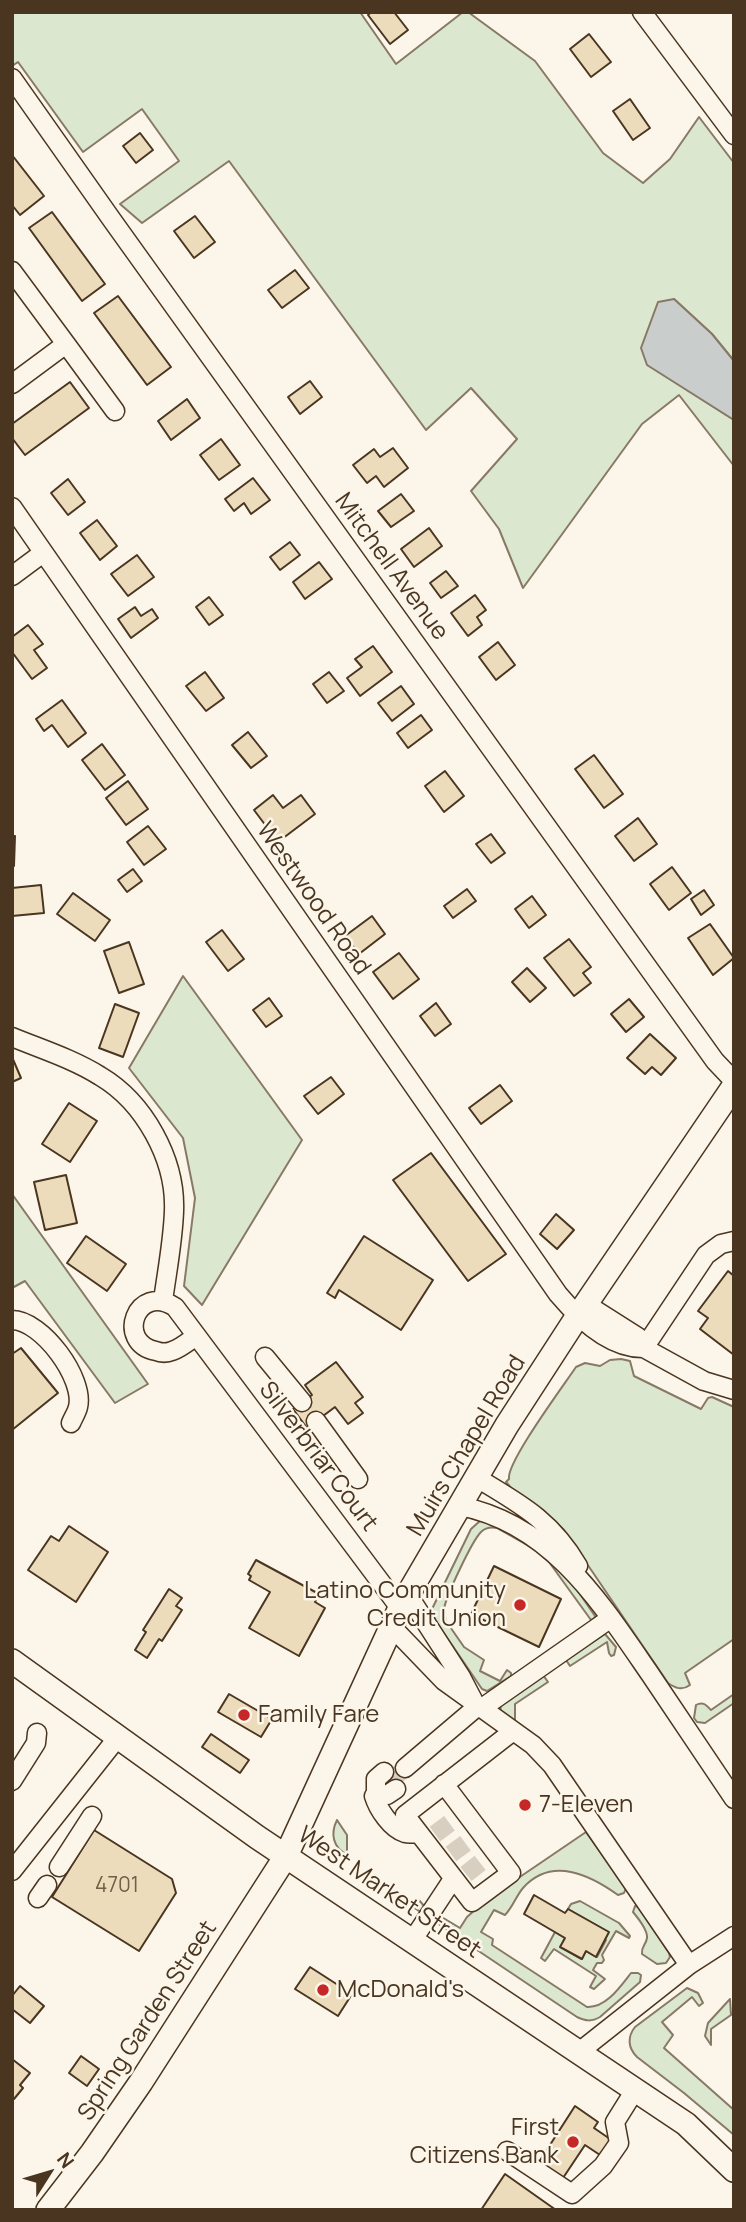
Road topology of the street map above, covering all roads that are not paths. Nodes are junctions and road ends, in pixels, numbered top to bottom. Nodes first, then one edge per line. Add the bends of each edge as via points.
1 (642, 12) edge
2 (12, 78) edge
3 (734, 135) edge
4 (12, 271) edge
5 (66, 344) junction
6 (12, 384) edge
7 (115, 411) dead end
8 (12, 507) edge
9 (43, 553) junction
10 (12, 576) edge
11 (12, 1037) edge
12 (734, 1084) edge
13 (734, 1241) edge
14 (163, 1301) junction
15 (582, 1310) junction
16 (12, 1320) edge
17 (196, 1336) junction
18 (644, 1348) junction
19 (265, 1357) dead end
20 (734, 1390) edge
21 (302, 1402) dead end
22 (316, 1421) dead end
23 (71, 1423) dead end
24 (477, 1478) junction
25 (358, 1479) dead end
26 (460, 1506) junction
27 (598, 1599) junction
28 (400, 1610) junction
29 (611, 1618) junction
30 (12, 1661) edge
31 (478, 1706) junction
32 (512, 1732) junction
33 (118, 1737) junction
34 (12, 1763) edge
35 (12, 1781) edge
36 (444, 1784) junction
37 (734, 1798) edge
38 (92, 1816) dead end
39 (426, 1836) junction
40 (286, 1856) junction
41 (59, 1867) dead end
42 (12, 1871) edge
43 (458, 1878) junction
44 (734, 1936) edge
45 (412, 1941) junction
46 (689, 1965) junction
47 (579, 2052) junction
48 (635, 2090) junction
49 (507, 2151) dead end
50 (734, 2170) edge
51 (48, 2210) edge

1 - 3 street
2 - 12 street, Mitchell Avenue
4 - 5 street
5 - 6 street
5 - 7 street
8 - 9 street, Westwood Road
9 - 10 street
9 - 15 street, Westwood Road via 528,1254
11 - 14 street via 88,1068 111,1083 129,1100 161,1147 174,1209
12 - 15 main road, Muirs Chapel Road
13 - 18 street via 706,1255
14 - 17 street, Silverbriar Court via 175,1307
14 - 17 street via 147,1303 135,1317 135,1336 142,1344 150,1350 171,1352
15 - 18 street via 630,1348
15 - 24 main road, Muirs Chapel Road
16 - 23 street via 43,1336 70,1368 79,1406
17 - 28 street, Silverbriar Court
18 - 20 street via 704,1381
19 - 21 street
22 - 25 street
24 - 26 main road, Muirs Chapel Road
24 - 27 street via 547,1524
26 - 27 street via 502,1519 536,1538
26 - 28 main road, Muirs Chapel Road
27 - 29 street
28 - 31 street via 461,1677
28 - 31 street via 444,1681
28 - 40 main road, Muirs Chapel Road
29 - 31 street
29 - 37 street
30 - 33 main road, West Market Street
31 - 32 street
31 - 39 street via 374,1796 391,1823 405,1833
32 - 36 street
32 - 46 street via 552,1765
33 - 40 main road, West Market Street
33 - 42 street
34 - 35 street via 37,1732 36,1743
36 - 39 street via 405,1815
36 - 43 street via 460,1816 490,1856 511,1873 472,1902
38 - 41 street
39 - 43 street
40 - 45 main road, West Market Street
40 - 51 main road, Spring Garden Street via 141,2082
43 - 45 street
44 - 46 street
45 - 47 main road, West Market Street
46 - 47 street
47 - 48 main road, West Market Street
48 - 49 street via 615,2122 619,2143 603,2166 572,2194
48 - 50 main road, West Market Street via 686,2124

